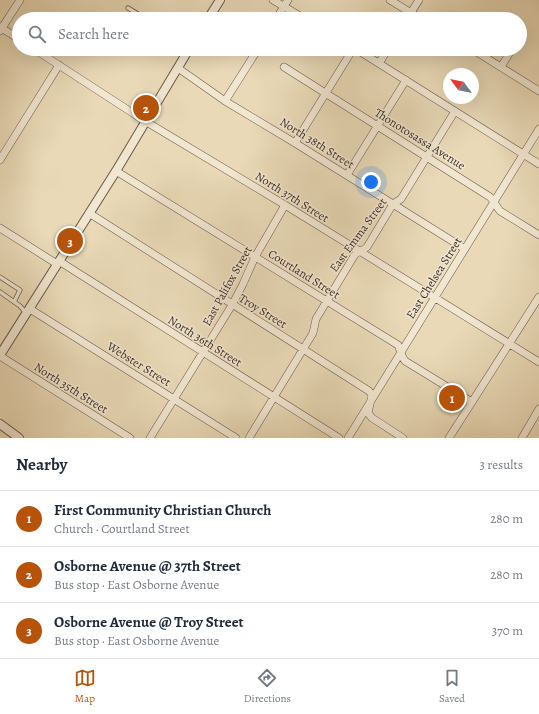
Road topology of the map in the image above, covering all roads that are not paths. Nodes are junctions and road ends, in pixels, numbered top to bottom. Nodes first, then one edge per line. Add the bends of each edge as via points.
1 (20, 0) edge
2 (220, 0) edge
3 (273, 0) edge
4 (288, 0) edge
5 (390, 0) edge
6 (419, 0) edge
7 (284, 7) junction
8 (128, 8) dead end
9 (12, 12) edge
10 (12, 12) edge
11 (135, 12) edge
12 (212, 12) edge
13 (281, 12) edge
14 (293, 12) edge
15 (404, 12) edge
16 (412, 12) edge
17 (1, 29) edge
18 (12, 35) edge
19 (45, 56) edge
20 (185, 56) edge
21 (253, 56) edge
22 (349, 56) edge
23 (368, 56) edge
24 (384, 56) edge
25 (483, 56) edge
26 (508, 56) edge
27 (379, 63) junction
28 (59, 65) junction
29 (284, 67) dead end
30 (501, 67) junction
31 (178, 68) junction
32 (406, 80) junction
33 (539, 92) edge
34 (325, 94) junction
35 (225, 100) junction
36 (455, 111) junction
37 (145, 121) junction
38 (377, 126) junction
39 (539, 129) edge
40 (295, 142) junction
41 (523, 154) junction
42 (427, 157) junction
43 (0, 160) edge
44 (539, 164) edge
45 (116, 171) junction
46 (347, 175) junction
47 (494, 201) junction
48 (393, 204) junction
49 (285, 205) junction
50 (89, 213) junction
51 (0, 228) edge
52 (539, 235) edge
53 (465, 249) junction
54 (358, 251) junction
55 (255, 257) junction
56 (58, 263) junction
57 (0, 277) edge
58 (0, 292) edge
59 (539, 297) edge
60 (435, 298) junction
61 (327, 301) junction
62 (14, 302) junction
63 (232, 305) junction
64 (28, 311) junction
65 (509, 345) junction
66 (302, 350) junction
67 (202, 352) junction
68 (401, 352) junction
69 (0, 356) edge
70 (539, 362) edge
71 (274, 397) junction
72 (174, 399) junction
73 (370, 402) junction
74 (472, 402) junction
75 (539, 409) edge
76 (0, 424) edge
77 (4, 430) edge
78 (19, 438) edge
79 (130, 438) edge
80 (150, 438) edge
81 (236, 438) edge
82 (248, 438) edge
83 (339, 438) edge
84 (348, 438) edge
85 (403, 438) edge
86 (449, 438) edge
87 (522, 438) edge

1 - 10 street
2 - 12 street
3 - 7 street
4 - 7 street
5 - 15 street
6 - 16 street
7 - 13 street
7 - 14 street
8 - 11 lane
9 - 17 street
17 - 18 street
19 - 28 street, North 37th Street
20 - 31 street
21 - 35 street
22 - 34 street
23 - 27 street
24 - 27 street
25 - 30 street
26 - 30 street
27 - 32 street
28 - 37 street, North 37th Street
28 - 43 street
29 - 34 street, Thonotosassa Avenue
30 - 33 street
31 - 35 street, North 38th Street
31 - 37 street
32 - 36 street
32 - 38 street
34 - 38 street, Thonotosassa Avenue
34 - 40 street
35 - 40 street, North 38th Street
36 - 41 street
36 - 42 street, East Emma Street
37 - 45 street
37 - 49 street, North 37th Street
38 - 42 street, Thonotosassa Avenue
38 - 46 street
39 - 41 street, East Chelsea Street
40 - 46 street, North 38th Street
41 - 44 street
41 - 47 street, East Chelsea Street
42 - 47 street, Thonotosassa Avenue
42 - 48 street, East Emma Street via 401,199
45 - 50 street
45 - 55 street, Courtland Street
46 - 48 street, North 38th Street
47 - 52 street, Thonotosassa Avenue via 500,211
47 - 53 street, East Chelsea Street
48 - 53 street, North 38th Street
48 - 54 street, East Emma Street via 367,247
49 - 54 street, North 37th Street
49 - 55 street, East Palifox Street
50 - 56 street
50 - 63 street, Troy Street
51 - 56 street, North 36th Street
53 - 60 street, East Chelsea Street
54 - 60 street, North 37th Street
54 - 61 street, East Emma Street
55 - 61 street, Courtland Street
55 - 63 street, East Palifox Street
56 - 64 street
56 - 67 street, North 36th Street
57 - 62 lane via 20,290
58 - 62 lane
59 - 65 street
60 - 65 street, North 37th Street
60 - 68 street, East Chelsea Street
61 - 66 street, East Emma Street via 316,319 313,334
61 - 68 street, Courtland Street via 398,345
62 - 64 lane
63 - 66 street, Troy Street
63 - 67 street, East Palifox Street
64 - 69 street
64 - 72 street, Webster Street
65 - 70 street, North 37th Street
65 - 74 street
66 - 71 street, East Emma Street
66 - 73 street, Troy Street via 369,391 372,395
67 - 71 street, North 36th Street
67 - 72 street, East Palifox Street
68 - 73 street, East Chelsea Street
68 - 74 street, Courtland Street via 405,361
69 - 79 street, North 35th Street
71 - 82 street, East Emma Street
71 - 83 street, North 36th Street
72 - 80 street, East Palifox Street
72 - 81 street, Webster Street
73 - 84 street, East Chelsea Street
73 - 85 street, Troy Street via 368,412 372,418
74 - 86 street
75 - 87 street
76 - 77 street
77 - 78 street

